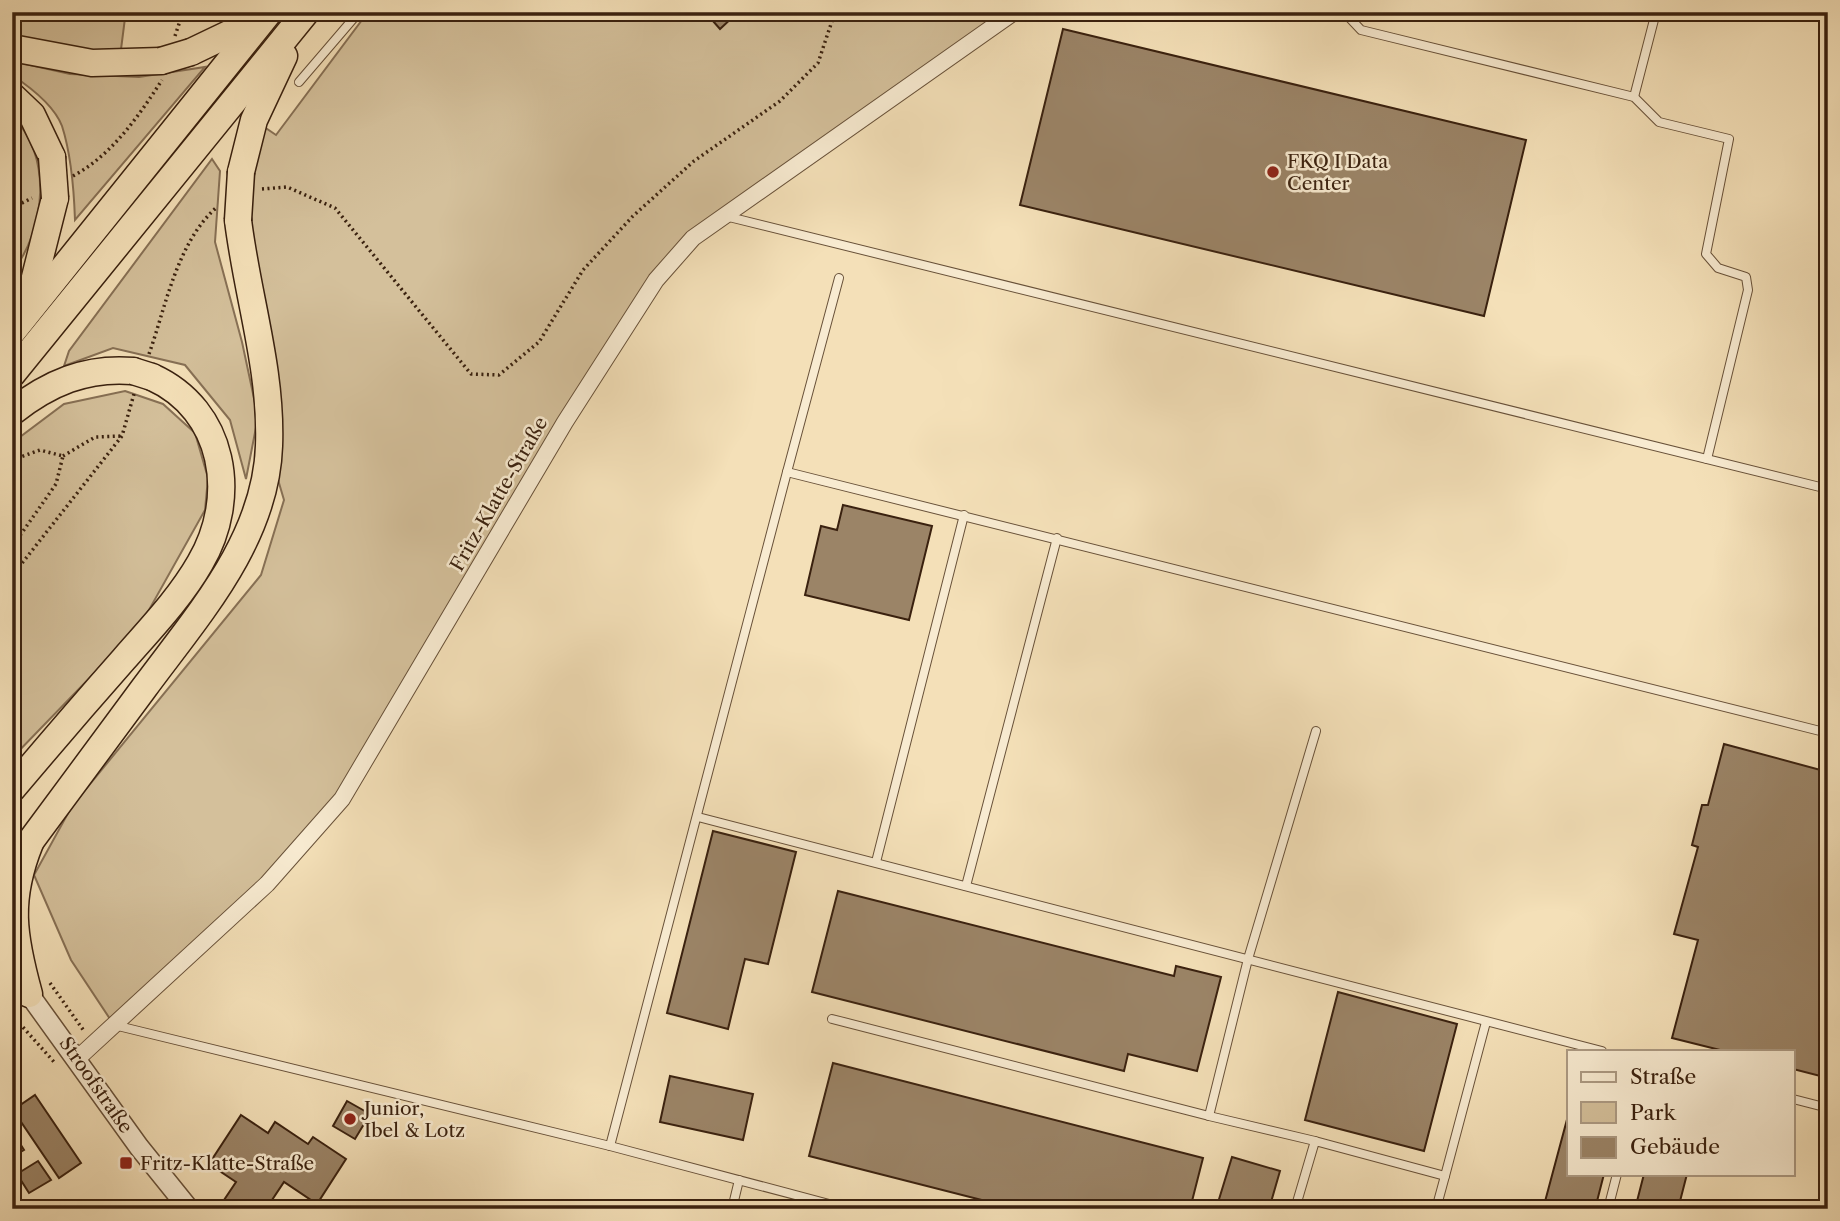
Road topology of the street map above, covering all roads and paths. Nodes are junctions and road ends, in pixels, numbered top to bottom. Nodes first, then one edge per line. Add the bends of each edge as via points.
1 (183, 12) edge
2 (261, 12) edge
3 (269, 12) edge
4 (306, 12) edge
5 (359, 12) edge
6 (835, 12) edge
7 (1014, 12) edge
8 (1344, 12) edge
9 (1656, 12) edge
10 (12, 48) edge
11 (173, 57) junction
12 (299, 82) dead end
13 (12, 96) edge
14 (1634, 97) junction
15 (248, 181) junction
16 (53, 191) junction
17 (12, 208) edge
18 (231, 210) junction
19 (725, 216) junction
20 (839, 278) dead end
21 (19, 324) edge
22 (12, 374) edge
23 (141, 376) junction
24 (12, 412) edge
25 (122, 436) junction
26 (63, 456) junction
27 (1707, 459) junction
28 (12, 460) edge
29 (787, 472) junction
30 (1828, 489) edge
31 (964, 515) junction
32 (1057, 538) junction
33 (12, 547) edge
34 (12, 576) edge
35 (1316, 730) dead end
36 (1828, 733) edge
37 (12, 788) edge
38 (698, 817) junction
39 (21, 850) edge
40 (876, 862) junction
41 (965, 886) junction
42 (1248, 959) junction
43 (12, 971) edge
44 (28, 983) edge
45 (832, 1019) dead end
46 (1486, 1022) junction
47 (114, 1025) junction
48 (94, 1044) junction
49 (1598, 1050) edge
50 (78, 1058) junction
51 (1794, 1099) edge
52 (1828, 1108) edge
53 (1209, 1116) junction
54 (1315, 1141) junction
55 (610, 1146) junction
56 (1445, 1176) junction
57 (1616, 1176) edge
58 (739, 1180) junction
59 (190, 1209) edge
60 (732, 1209) edge
61 (848, 1209) edge
62 (1295, 1209) edge
63 (1436, 1209) edge
64 (1608, 1209) edge

1 - 11 path
2 - 11 highway via 236,30
3 - 21 highway
4 - 15 highway via 254,120
4 - 22 highway
5 - 12 lane
6 - 15 path via 818,63 780,101 694,161 633,216 583,270 539,342 499,375 471,374 335,208 287,187
7 - 19 street, Fritz-Klatte-Straße
8 - 14 lane via 1361,30
9 - 14 lane
10 - 11 highway via 92,63
11 - 16 path via 125,134 93,165
13 - 16 highway, bridge via 32,115 52,158
14 - 27 lane via 1659,122 1729,139 1706,254 1718,268 1746,277 1748,290
15 - 18 highway, bridge
16 - 17 path
16 - 21 highway
18 - 23 path via 205,218 187,247
18 - 39 highway via 261,345 270,419 270,449 257,508 248,534 214,591
19 - 27 lane
19 - 47 street, Fritz-Klatte-Straße via 693,237 656,280 565,422 342,799 267,884
20 - 29 lane
23 - 24 highway via 93,371 73,376
23 - 25 path
23 - 37 highway via 183,395 207,424 222,480 218,519 201,562 169,607
25 - 26 path via 95,437
25 - 34 path
26 - 28 path via 40,450
26 - 33 path via 56,484
27 - 30 lane
29 - 31 lane
29 - 38 lane
31 - 32 lane
31 - 40 lane
32 - 36 lane
32 - 41 lane
35 - 42 lane
38 - 40 lane
38 - 55 lane
39 - 44 highway via 13,894 15,939
40 - 41 lane
41 - 42 lane
42 - 46 lane
42 - 53 lane
43 - 44 street, Stroofstraße
44 - 48 path
44 - 50 street, Stroofstraße
45 - 53 lane
46 - 49 lane
46 - 56 lane
47 - 48 street, Fritz-Klatte-Straße
47 - 55 lane
48 - 50 street, Fritz-Klatte-Straße
50 - 59 street, Stroofstraße via 139,1147
51 - 52 lane
53 - 54 lane
54 - 56 lane
54 - 62 lane
55 - 58 lane
56 - 63 lane
57 - 64 lane
58 - 60 lane
58 - 61 lane

